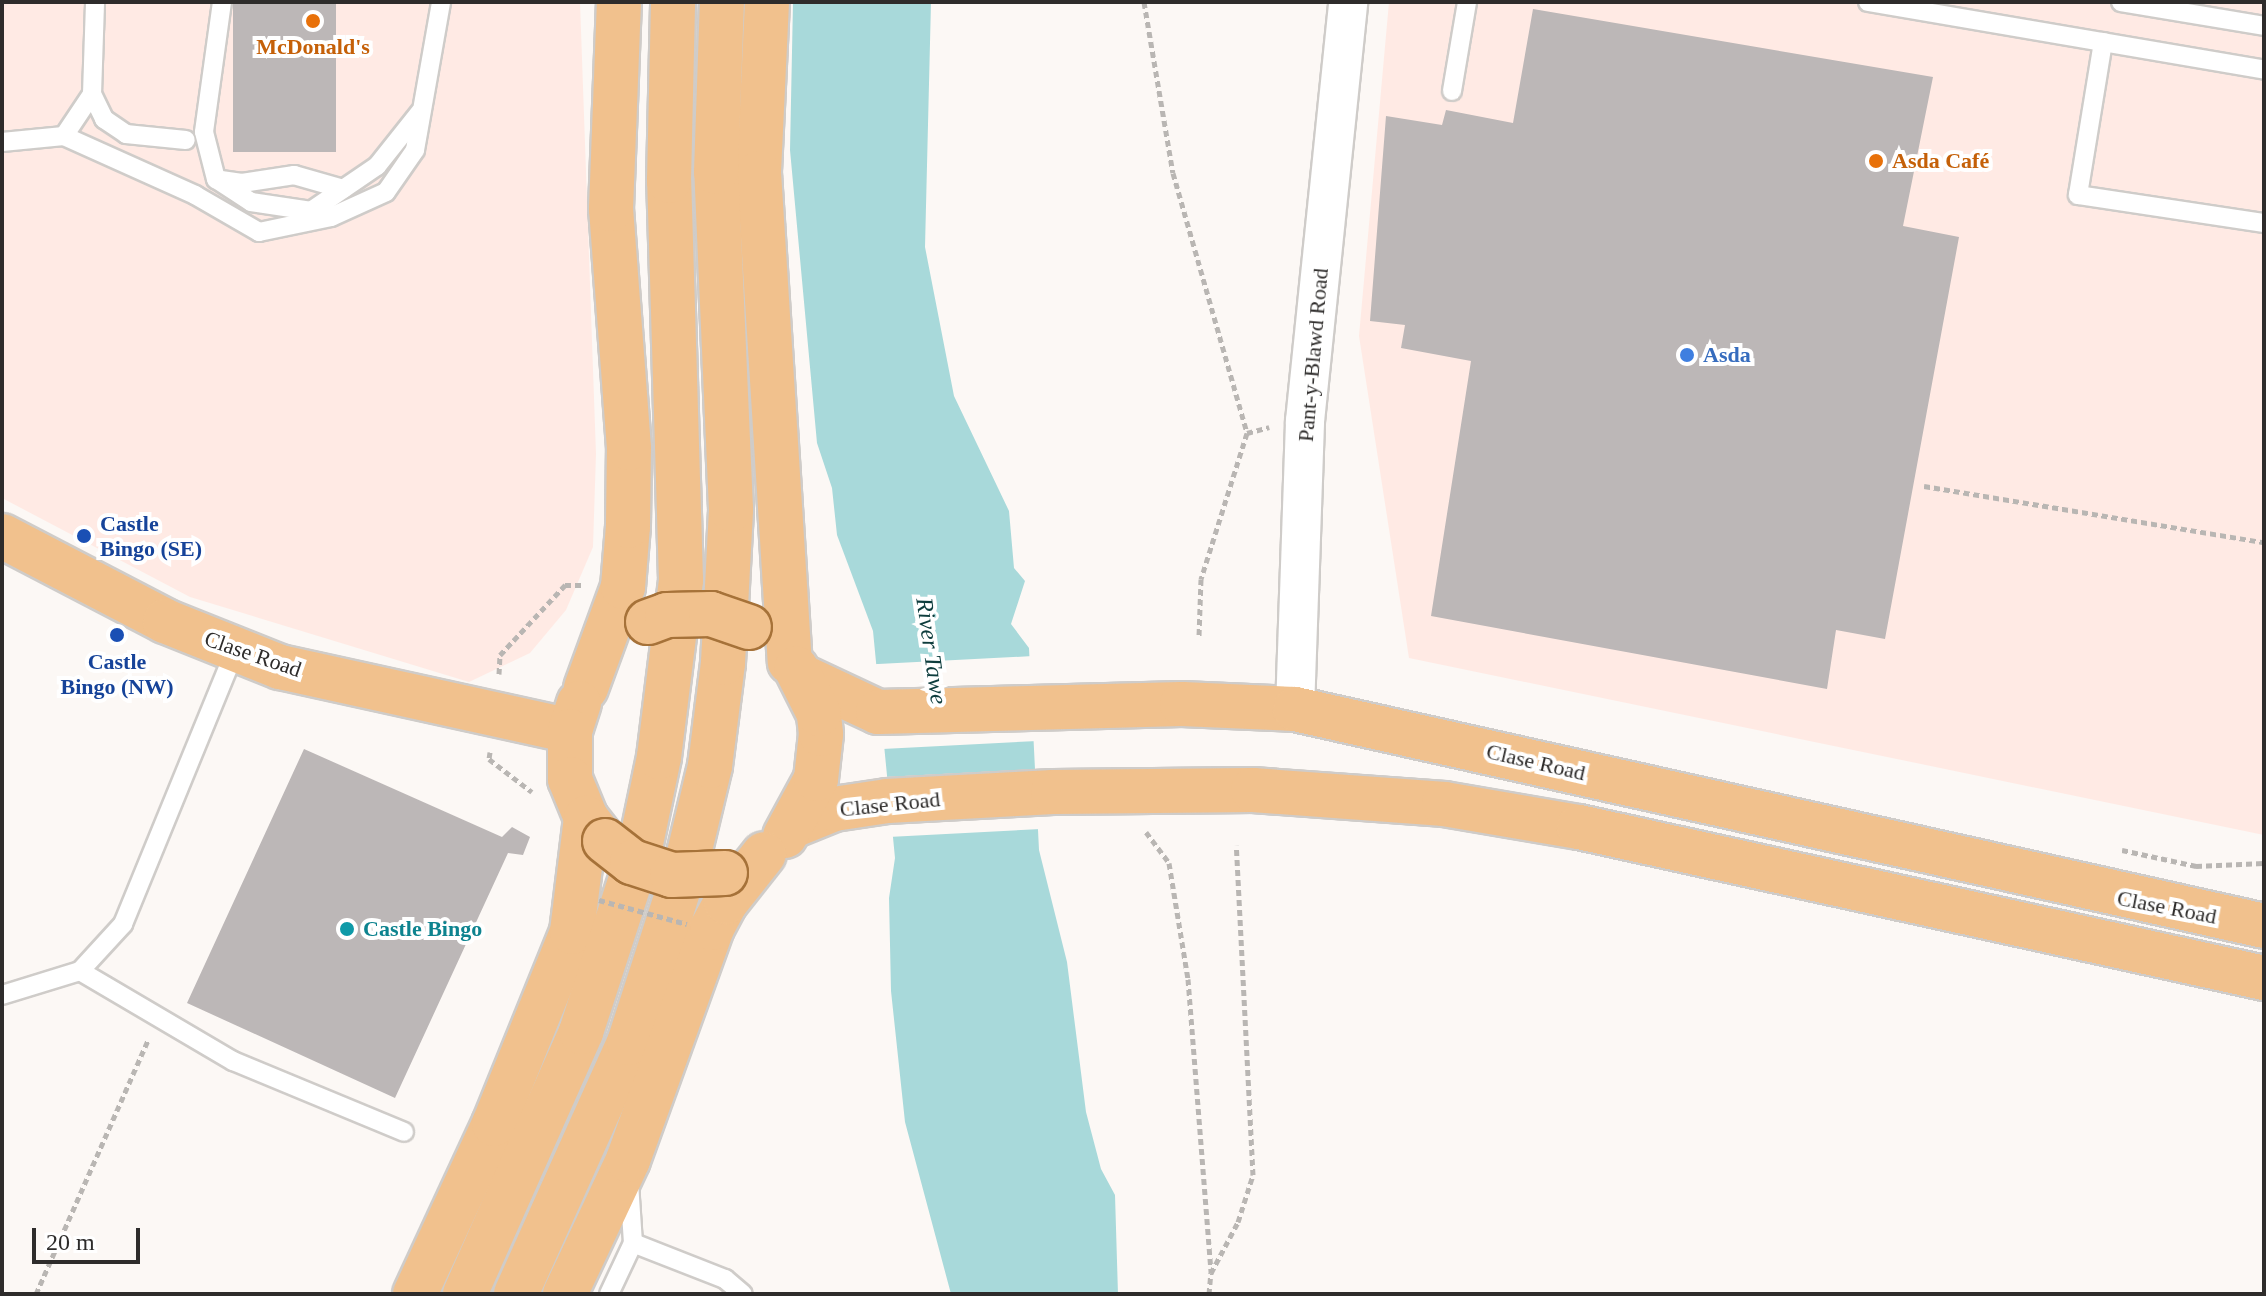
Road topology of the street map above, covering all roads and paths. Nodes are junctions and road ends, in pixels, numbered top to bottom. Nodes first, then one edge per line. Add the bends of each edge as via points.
1 (95, 2) edge
2 (222, 2) edge
3 (441, 2) edge
4 (673, 2) edge
5 (722, 2) edge
6 (767, 2) edge
7 (1144, 2) edge
8 (1348, 2) edge
9 (1467, 2) edge
10 (1868, 2) edge
11 (2121, 2) edge
12 (615, 8) edge
13 (2264, 26) edge
14 (2103, 42) junction
15 (2264, 70) edge
16 (1452, 91) dead end
17 (92, 94) junction
18 (421, 110) junction
19 (64, 136) junction
20 (186, 140) dead end
21 (2, 142) edge
22 (216, 179) junction
23 (343, 189) junction
24 (2264, 223) edge
25 (1924, 486) dead end
26 (2, 536) edge
27 (2264, 542) edge
28 (623, 587) junction
29 (1199, 636) dead end
30 (236, 649) junction
31 (797, 669) junction
32 (586, 688) junction
33 (1295, 709) junction
34 (496, 717) junction
35 (570, 731) junction
36 (536, 796) dead end
37 (595, 830) junction
38 (1144, 830) dead end
39 (779, 840) junction
40 (1236, 845) dead end
41 (590, 895) junction
42 (687, 924) dead end
43 (2264, 926) edge
44 (80, 971) junction
45 (2264, 978) edge
46 (2, 995) edge
47 (157, 1021) junction
48 (404, 1132) dead end
49 (628, 1160) junction
50 (633, 1243) junction
51 (1211, 1273) junction
52 (36, 1294) edge
53 (415, 1294) edge
54 (465, 1294) edge
55 (516, 1294) edge
56 (565, 1294) edge
57 (609, 1294) edge
58 (743, 1294) edge
59 (1209, 1294) edge

1 - 17 lane
2 - 22 lane via 204,132
3 - 18 lane
4 - 54 main road via 669,181 681,580 659,757 639,853 586,1017 537,1140
5 - 55 main road via 716,172 731,509 723,663 710,766 686,866 629,1043
6 - 31 main road via 759,173
7 - 29 path via 1173,173 1247,433 1201,579
8 - 33 street, Pant-y-Blawd Road via 1305,421
9 - 16 lane
10 - 14 lane
11 - 13 lane
12 - 28 main road via 611,209 629,448
14 - 15 lane
14 - 24 lane via 2078,195
17 - 19 lane
17 - 20 lane via 104,119 126,134
18 - 19 lane via 415,150 386,192 331,217 259,232 195,195
18 - 23 lane via 377,166
19 - 21 lane
22 - 23 lane via 242,183 294,175
22 - 23 lane via 251,202 311,211
25 - 27 path
26 - 30 main road, Clase Road via 165,621
28 - 32 main road
28 - 34 path via 565,585 500,655
30 - 34 main road, Clase Road via 280,667
30 - 44 lane via 123,924
31 - 32 main road, bridge via 749,627 711,614 667,615 648,622 614,650
31 - 33 main road, Clase Road via 878,712 1182,704
31 - 39 main road via 821,734 816,779
32 - 35 main road
33 - 43 main road, Clase Road
34 - 35 main road, Clase Road
34 - 36 path via 489,759
35 - 37 main road via 570,779
37 - 39 main road, bridge via 632,862 672,875 725,873
37 - 41 main road
38 - 51 path via 1169,863 1188,979
39 - 45 main road, Clase Road via 834,809 1053,792 1253,790 1444,804 1594,830
39 - 49 main road via 726,902 712,928
40 - 51 path via 1253,1175 1238,1222
41 - 42 path, bridge
41 - 53 main road via 494,1124
44 - 46 lane
44 - 47 lane
47 - 48 lane via 233,1061
47 - 52 path
49 - 50 lane
49 - 56 main road
50 - 57 lane
50 - 58 lane via 725,1279
51 - 59 path

